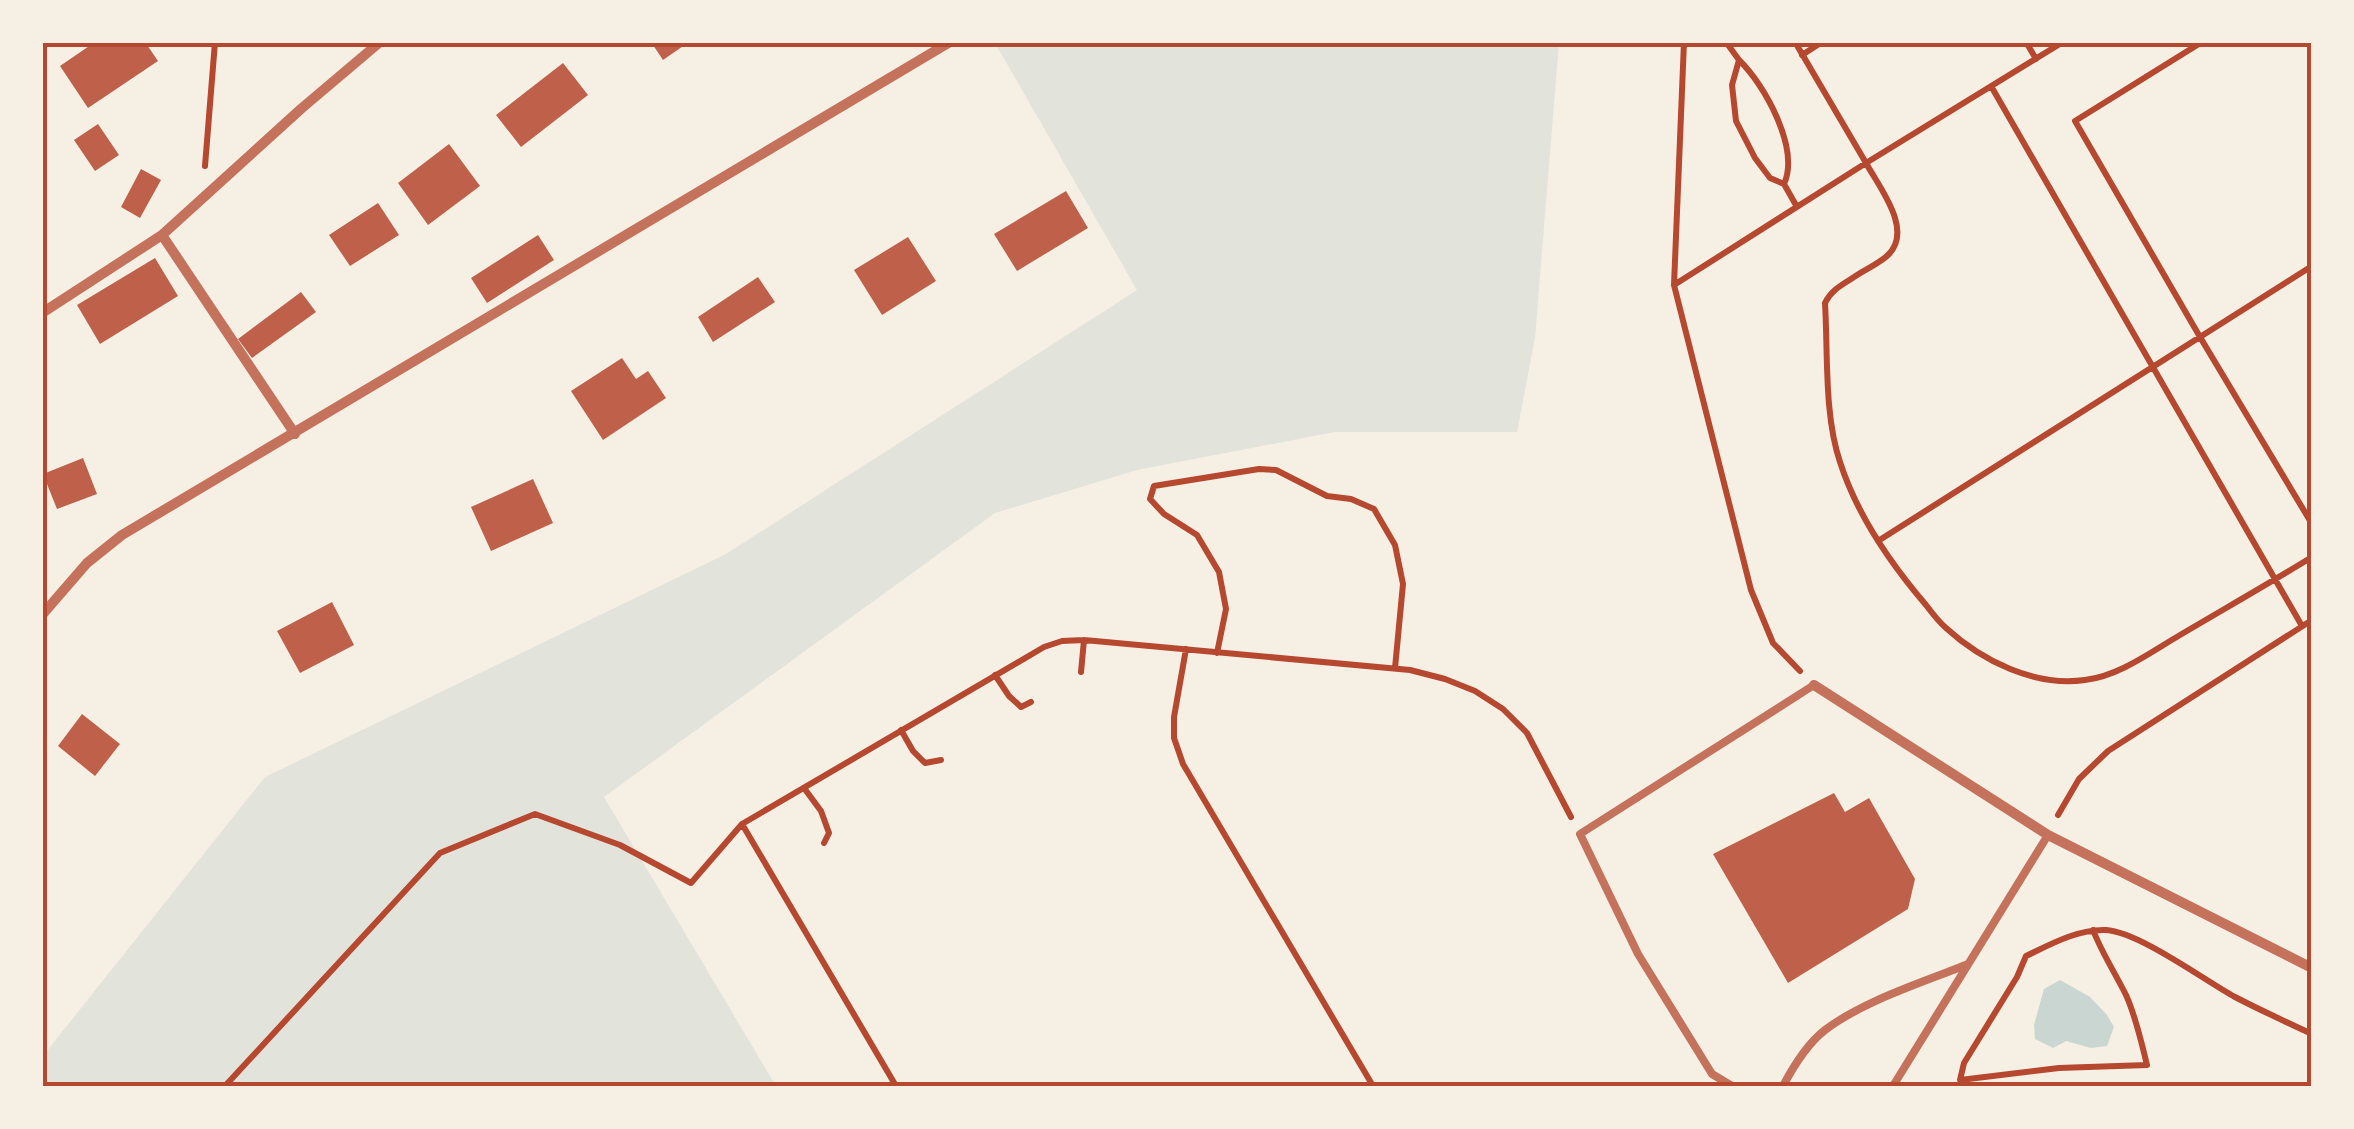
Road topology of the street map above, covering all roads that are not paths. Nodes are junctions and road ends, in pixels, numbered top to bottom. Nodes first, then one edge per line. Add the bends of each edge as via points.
1 (380, 42) edge
2 (950, 42) edge
3 (162, 235) junction
4 (42, 313) edge
5 (295, 434) junction
6 (42, 614) edge
7 (1814, 685) joint
8 (2048, 835) junction
9 (1968, 964) junction
10 (2312, 968) edge
11 (1732, 1086) edge
12 (1783, 1086) edge
13 (1893, 1086) edge

1 - 3 street
2 - 5 street
3 - 4 street
3 - 5 street
5 - 6 street via 122,535 87,562
7 - 8 street
7 - 11 lane via 1580,834 1638,954 1712,1074
8 - 9 lane
8 - 10 street
9 - 12 lane via 1823,1031
9 - 13 lane

